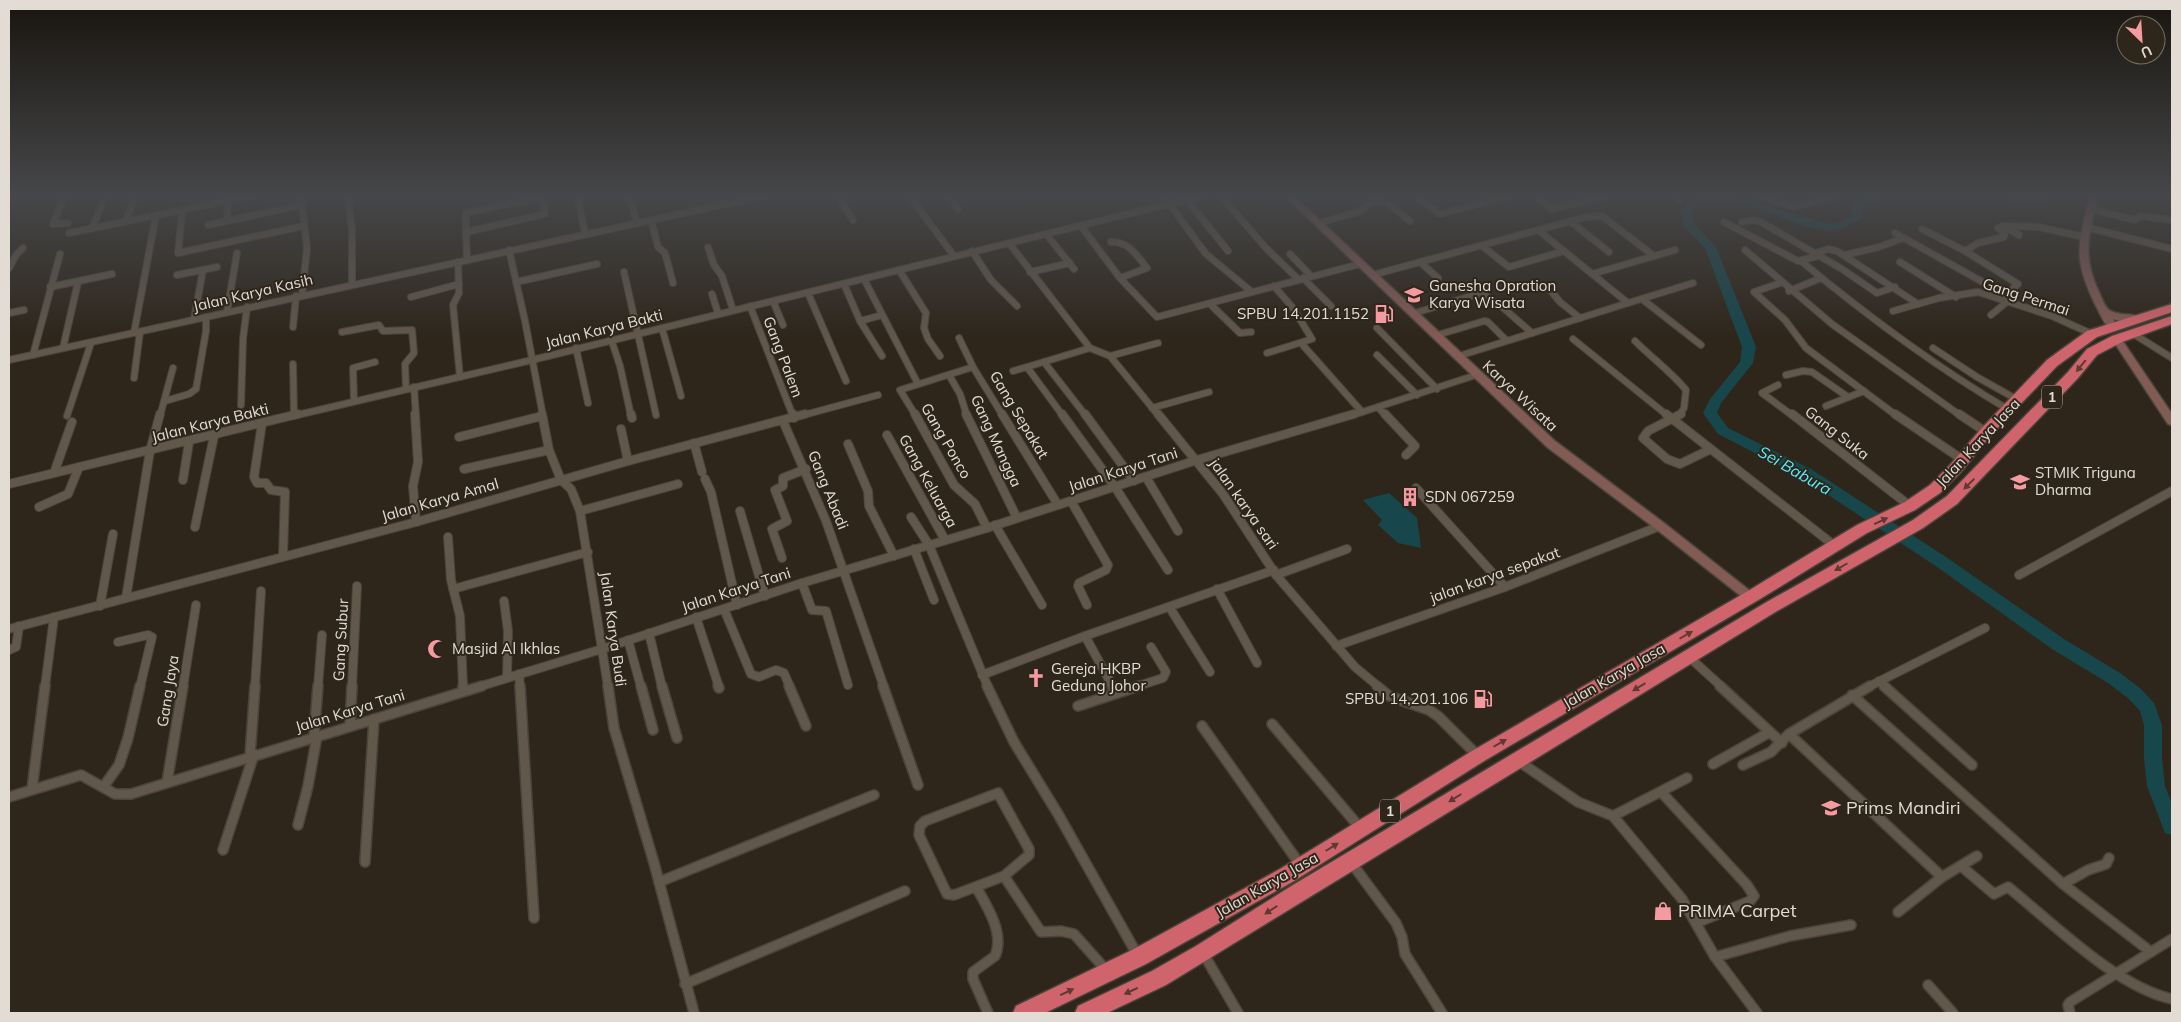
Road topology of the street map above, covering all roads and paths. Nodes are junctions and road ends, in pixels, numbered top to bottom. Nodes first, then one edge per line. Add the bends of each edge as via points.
1 (152, 243) edge
2 (179, 243) edge
3 (226, 243) edge
4 (306, 243) edge
5 (352, 243) edge
6 (466, 243) edge
7 (544, 243) edge
8 (657, 243) edge
9 (943, 243) edge
10 (1009, 243) joint
11 (1052, 243) edge
12 (1094, 243) edge
13 (1122, 243) edge
14 (1198, 243) edge
15 (1221, 243) edge
16 (1261, 243) edge
17 (1338, 243) edge
18 (1344, 243) edge
19 (1494, 243) edge
20 (1554, 243) edge
21 (1597, 243) edge
22 (1637, 243) edge
23 (1762, 243) edge
24 (1795, 243) edge
25 (1890, 243) edge
26 (1911, 243) edge
27 (1949, 243) edge
28 (1979, 243) edge
29 (2083, 243) edge
30 (2147, 243) edge
31 (1482, 246) junction
32 (708, 247) dead end
33 (23, 248) dead end
34 (2172, 249) edge
35 (509, 250) junction
36 (1675, 250) dead end
37 (1745, 250) dead end
38 (1228, 251) dead end
39 (1564, 251) junction
40 (1965, 251) junction
41 (972, 252) junction
42 (1609, 252) dead end
43 (237, 253) dead end
44 (60, 254) dead end
45 (1290, 254) dead end
46 (1816, 255) junction
47 (1845, 255) junction
48 (954, 256) junction
49 (1654, 256) junction
50 (467, 259) junction
51 (458, 262) junction
52 (1420, 262) junction
53 (1802, 262) junction
54 (1900, 262) dead end
55 (598, 264) dead end
56 (1360, 264) junction
57 (217, 267) dead end
58 (9, 268) edge
59 (203, 270) junction
60 (899, 270) junction
61 (624, 272) dead end
62 (1030, 272) junction
63 (112, 274) dead end
64 (1376, 274) junction
65 (1592, 274) junction
66 (177, 275) dead end
67 (1311, 276) junction
68 (1120, 278) junction
69 (1438, 278) dead end
70 (1821, 278) junction
71 (864, 279) junction
72 (1301, 279) junction
73 (78, 282) junction
74 (516, 282) junction
75 (673, 283) dead end
76 (1693, 283) dead end
77 (1780, 283) junction
78 (459, 284) junction
79 (844, 284) junction
80 (352, 285) junction
81 (1274, 286) junction
82 (1547, 286) dead end
83 (50, 287) junction
84 (1895, 287) junction
85 (1789, 291) junction
86 (1252, 292) junction
87 (808, 293) junction
88 (712, 294) dead end
89 (299, 296) junction
90 (411, 297) dead end
91 (1956, 297) junction
92 (1642, 299) junction
93 (2007, 299) junction
94 (2172, 300) edge
95 (773, 301) junction
96 (1628, 303) junction
97 (1210, 304) junction
98 (1918, 304) junction
99 (750, 306) junction
100 (1017, 306) dead end
101 (1332, 306) dead end
102 (247, 307) junction
103 (24, 310) dead end
104 (733, 310) junction
105 (1893, 311) dead end
106 (2104, 311) junction
107 (227, 312) junction
108 (1418, 312) junction
109 (9, 313) edge
110 (718, 313) junction
111 (882, 315) junction
112 (1992, 315) dead end
113 (2171, 316) edge
114 (206, 317) junction
115 (2141, 317) junction
116 (1580, 318) junction
117 (194, 320) junction
118 (860, 321) junction
119 (783, 325) dead end
120 (293, 326) dead end
121 (662, 328) junction
122 (1377, 328) dead end
123 (342, 332) dead end
124 (638, 332) junction
125 (1251, 332) dead end
126 (1532, 332) junction
127 (137, 333) junction
128 (2114, 333) junction
129 (2132, 333) junction
130 (1441, 334) junction
131 (960, 338) dead end
132 (611, 339) junction
133 (1573, 339) dead end
134 (1506, 340) junction
135 (2096, 340) junction
136 (1635, 341) dead end
137 (91, 342) junction
138 (1158, 343) dead end
139 (1301, 343) junction
140 (1701, 345) dead end
141 (63, 348) junction
142 (576, 348) junction
143 (1090, 348) junction
144 (1933, 348) dead end
145 (2126, 352) junction
146 (1267, 353) dead end
147 (33, 355) junction
148 (1377, 355) dead end
149 (1462, 355) junction
150 (882, 356) dead end
151 (940, 356) dead end
152 (1110, 356) junction
153 (2172, 358) edge
154 (9, 360) edge
155 (532, 360) junction
156 (375, 362) dead end
157 (1044, 362) junction
158 (292, 364) dead end
159 (973, 367) junction
160 (1027, 367) junction
161 (174, 368) dead end
162 (1013, 371) dead end
163 (948, 375) junction
164 (1476, 375) junction
165 (1786, 375) dead end
166 (460, 376) junction
167 (134, 378) dead end
168 (846, 381) dead end
169 (918, 384) junction
170 (1778, 385) dead end
171 (410, 388) junction
172 (1437, 389) junction
173 (1864, 391) junction
174 (1209, 392) dead end
175 (878, 395) dead end
176 (1417, 395) junction
177 (681, 396) dead end
178 (1848, 397) junction
179 (354, 400) junction
180 (165, 401) junction
181 (588, 403) dead end
182 (241, 405) dead end
183 (2014, 405) junction
184 (1826, 406) dead end
185 (1378, 407) junction
186 (1152, 408) junction
187 (1362, 412) junction
188 (294, 415) junction
189 (656, 415) dead end
190 (542, 416) junction
191 (632, 418) dead end
192 (794, 418) junction
193 (1673, 420) junction
194 (783, 421) junction
195 (2172, 422) edge
196 (262, 423) junction
197 (621, 429) dead end
198 (1986, 432) junction
199 (887, 435) dead end
200 (214, 436) junction
201 (459, 437) dead end
202 (190, 442) junction
203 (694, 443) junction
204 (848, 444) dead end
205 (1711, 449) junction
206 (549, 450) junction
207 (150, 451) junction
208 (1406, 455) dead end
209 (1197, 460) junction
210 (1963, 460) junction
211 (628, 461) junction
212 (79, 467) junction
213 (464, 469) dead end
214 (806, 470) junction
215 (54, 473) junction
216 (1146, 477) junction
217 (182, 480) dead end
218 (560, 480) junction
219 (1134, 481) junction
220 (9, 484) edge
221 (678, 484) dead end
222 (1115, 487) junction
223 (1416, 488) dead end
224 (1935, 489) junction
225 (2172, 491) edge
226 (1952, 500) junction
227 (1070, 501) junction
228 (1058, 505) junction
229 (39, 507) dead end
230 (1904, 509) junction
231 (580, 510) junction
232 (740, 511) dead end
233 (911, 517) dead end
234 (1017, 518) junction
235 (416, 522) junction
236 (1660, 526) junction
237 (195, 527) dead end
238 (991, 527) junction
239 (1178, 531) dead end
240 (113, 534) dead end
241 (448, 538) dead end
242 (945, 540) junction
243 (929, 545) junction
244 (1835, 546) junction
245 (914, 549) junction
246 (1347, 549) dead end
247 (588, 552) junction
248 (283, 556) junction
249 (894, 556) junction
250 (782, 558) dead end
251 (844, 570) junction
252 (1168, 570) dead end
253 (1275, 572) junction
254 (2019, 575) dead end
255 (802, 583) junction
256 (357, 586) dead end
257 (1505, 587) junction
258 (453, 589) junction
259 (1216, 589) junction
260 (261, 591) dead end
261 (1754, 595) junction
262 (765, 596) junction
263 (126, 598) junction
264 (934, 600) dead end
265 (504, 601) dead end
266 (196, 605) dead end
267 (737, 605) junction
268 (1042, 605) dead end
269 (1087, 605) dead end
270 (100, 606) junction
271 (1170, 608) junction
272 (724, 609) junction
273 (54, 617) junction
274 (696, 617) junction
275 (19, 626) junction
276 (1985, 628) dead end
277 (9, 629) edge
278 (649, 633) junction
279 (322, 635) dead end
280 (1085, 636) junction
281 (628, 640) junction
282 (118, 642) dead end
283 (1336, 646) junction
284 (1151, 647) dead end
285 (602, 649) junction
286 (9, 650) edge
287 (1689, 657) junction
288 (1257, 663) dead end
289 (1210, 672) dead end
290 (519, 674) junction
291 (982, 675) junction
292 (507, 678) junction
293 (1879, 681) junction
294 (848, 685) dead end
295 (719, 688) dead end
296 (463, 691) junction
297 (1116, 693) junction
298 (1852, 695) junction
299 (1078, 706) dead end
300 (374, 718) junction
301 (1272, 724) dead end
302 (350, 726) junction
303 (806, 726) dead end
304 (1202, 726) dead end
305 (653, 730) dead end
306 (1770, 732) junction
307 (1789, 734) junction
308 (316, 736) junction
309 (677, 738) dead end
310 (1782, 743) junction
311 (252, 755) junction
312 (1478, 756) junction
313 (1517, 760) junction
314 (1713, 764) dead end
315 (1972, 764) dead end
316 (1743, 765) dead end
317 (1687, 778) dead end
318 (167, 782) junction
319 (918, 785) dead end
320 (104, 786) junction
321 (32, 789) junction
322 (1663, 794) dead end
323 (874, 795) dead end
324 (9, 797) edge
325 (1613, 816) junction
326 (298, 825) dead end
327 (1361, 829) junction
328 (223, 850) dead end
329 (1978, 856) dead end
330 (2109, 858) dead end
331 (1350, 861) junction
332 (365, 862) dead end
333 (1961, 866) junction
334 (1294, 871) junction
335 (1004, 876) junction
336 (1942, 877) junction
337 (659, 882) junction
338 (2063, 884) junction
339 (976, 887) junction
340 (905, 891) dead end
341 (1300, 891) junction
342 (1898, 912) dead end
343 (534, 918) dead end
344 (1696, 923) junction
345 (1851, 925) dead end
346 (2172, 939) edge
347 (2152, 952) junction
348 (1203, 953) junction
349 (1715, 956) junction
350 (1139, 958) junction
351 (1108, 973) junction
352 (2117, 973) junction
353 (685, 984) junction
354 (1928, 985) dead end
355 (2172, 999) edge
356 (694, 1013) edge
357 (988, 1013) edge
358 (1023, 1013) edge
359 (1085, 1013) edge
360 (1238, 1013) edge
361 (1442, 1013) edge
362 (1757, 1013) edge
363 (1953, 1013) edge
364 (2070, 1013) edge

1 - 127 street
2 - 3 street via 178,253
4 - 89 street
5 - 80 street
6 - 50 street
7 - 35 street, Jalan Karya Kasih
8 - 75 street via 665,252
9 - 48 street
10 - 41 street, Jalan Karya Bakti
10 - 62 street, jalan karya sari
11 - 62 street via 1072,266
12 - 68 street
13 - 68 street via 1128,245 1147,268
14 - 86 street via 1206,254
15 - 38 street
16 - 72 street
17 - 56 street, Karya Wisata
18 - 64 street, Karya Wisata
19 - 31 street
20 - 39 street
21 - 42 street
22 - 49 street
23 - 53 street
24 - 46 street
25 - 47 street
26 - 93 street
27 - 40 street
28 - 40 street
29 - 106 street via 2085,268
30 - 34 street
31 - 39 street via 1509,267
31 - 52 street
32 - 104 street
33 - 58 street
35 - 50 street, Jalan Karya Kasih
35 - 74 street, Jalan Karya Budi
36 - 49 street
37 - 77 street
39 - 65 street
40 - 93 street via 2018,284
41 - 48 street, Jalan Karya Bakti
41 - 100 street via 991,280
43 - 107 street
44 - 83 street
45 - 67 street
46 - 47 street via 1832,249
46 - 53 street
46 - 84 street via 1876,293
47 - 84 street
48 - 60 street, Jalan Karya Bakti
49 - 65 street
50 - 51 street, Jalan Karya Kasih
51 - 78 street
51 - 80 street, Jalan Karya Kasih
52 - 64 street
52 - 69 street
53 - 70 street
54 - 91 street
55 - 74 street
56 - 67 street
56 - 164 street, Karya Wisata
57 - 59 street
59 - 66 street
59 - 117 street
60 - 71 street, Jalan Karya Bakti
60 - 151 street via 926,314 924,328
61 - 124 street
62 - 143 street, jalan karya sari
63 - 73 street
64 - 108 street, Karya Wisata
65 - 96 street
67 - 72 street
68 - 97 street via 1157,317
70 - 85 street
70 - 183 street via 1850,302 1982,394
71 - 79 street, Jalan Karya Bakti
71 - 111 street
72 - 81 street
72 - 101 street
73 - 83 street
73 - 141 street
74 - 155 street, Jalan Karya Budi
76 - 92 street
77 - 85 street
77 - 173 street via 1754,292 1785,320 1806,348
78 - 90 street
78 - 166 street via 453,305
79 - 87 street, Jalan Karya Bakti
79 - 118 street
80 - 89 street, Jalan Karya Kasih
81 - 86 street
81 - 139 street via 1312,338
82 - 116 street
83 - 147 street
84 - 98 street
85 - 198 street via 1893,370
86 - 97 street
87 - 95 street, Jalan Karya Bakti
87 - 168 street
88 - 110 street
89 - 102 street, Jalan Karya Kasih
89 - 120 street
91 - 93 street, Gang Permai via 1978,292
91 - 98 street, Gang Permai
92 - 96 street
92 - 140 street
93 - 112 street
93 - 135 street, Gang Permai via 2066,322
94 - 115 highway, Jalan Karya Jasa / 1
95 - 99 street, Jalan Karya Bakti
95 - 119 street
96 - 116 street
97 - 125 street via 1236,331 1242,334
98 - 105 street, Gang Permai
99 - 104 street, Jalan Karya Bakti
99 - 192 street, Gang Palem
102 - 107 street, Jalan Karya Kasih
102 - 182 street
103 - 109 street
104 - 110 street, Jalan Karya Bakti
106 - 115 street via 2119,318
106 - 128 street
107 - 114 street, Jalan Karya Kasih
108 - 126 street via 1482,294 1502,306
108 - 130 street, Karya Wisata
110 - 121 street, Jalan Karya Bakti
111 - 118 street
111 - 169 street
113 - 115 highway, 1
113 - 129 highway, Jalan Karya Jasa / 1
114 - 117 street, Jalan Karya Kasih
114 - 180 street via 196,389
115 - 128 highway, Jalan Karya Jasa / 1
116 - 126 street
117 - 127 street, Jalan Karya Kasih
118 - 150 street
121 - 124 street, Jalan Karya Bakti
121 - 177 street
122 - 172 street
123 - 171 street via 379,325 383,332 412,330 414,353 405,362
124 - 132 street, Jalan Karya Bakti
124 - 189 street
126 - 134 street
127 - 137 street, Jalan Karya Kasih
127 - 167 street
128 - 129 highway, Jalan Karya Jasa / 1
128 - 135 highway, Jalan Karya Jasa / 1
128 - 145 street
129 - 153 street
130 - 134 street via 1486,322
130 - 149 street, Karya Wisata
131 - 159 street, Gang Sepakat
132 - 142 street, Jalan Karya Bakti
132 - 191 street
133 - 193 street
134 - 149 street
135 - 145 street
135 - 183 highway, Jalan Karya Jasa / 1 via 2052,363
135 -> 226 highway, Jalan Karya Jasa / 1 via 2092,352 2073,375
136 - 193 street via 1685,387 1683,410
137 - 141 street, Jalan Karya Kasih
137 - 215 street
138 - 152 street
139 - 146 street
139 - 187 street
141 - 147 street, Jalan Karya Kasih
142 - 155 street, Jalan Karya Bakti
142 - 181 street
143 - 152 street, jalan karya sari
143 - 157 street
144 - 183 street
145 - 195 street
147 - 154 street, Jalan Karya Kasih
148 - 176 street
149 - 261 street, Karya Wisata via 1567,449
152 - 186 street, jalan karya sari
155 - 166 street, Jalan Karya Bakti
155 - 190 street, Jalan Karya Budi
156 - 179 street via 353,368
157 - 160 street
157 - 219 street via 1070,392
158 - 188 street
159 - 163 street
159 - 228 street, Gang Sepakat
160 - 162 street
160 - 222 street
161 - 180 street
163 - 169 street
163 - 234 street, Gang Mangga via 960,394 969,423
164 - 172 street, Jalan Karya Tani
164 - 236 street, Karya Wisata via 1551,444
165 - 178 street via 1809,371
166 - 171 street, Jalan Karya Bakti
169 - 238 street, Gang Ponco via 900,390 954,485 975,504
170 - 230 street, Gang Suka via 1762,393 1820,435
171 - 179 street, Jalan Karya Bakti
171 - 235 street via 418,462 413,486
172 - 176 street, Jalan Karya Tani
173 - 178 street
173 - 210 street
174 - 186 street
175 - 192 street, Jalan Karya Amal
176 - 185 street, Jalan Karya Tani
178 - 184 street
179 - 188 street, Jalan Karya Bakti
180 - 207 street
183 - 198 highway, Jalan Karya Jasa / 1
185 - 187 street, Jalan Karya Tani
185 - 208 street via 1415,446
186 - 209 street, jalan karya sari
187 - 209 street, Jalan Karya Tani
188 - 196 street, Jalan Karya Bakti
190 - 201 street
190 - 206 street, Jalan Karya Budi
192 - 194 street, Jalan Karya Amal
193 - 205 street
193 - 205 street via 1642,436 1667,459 1680,464
194 - 203 street, Jalan Karya Amal
194 - 214 street, Gang Abadi
196 - 200 street, Jalan Karya Bakti
196 - 248 street via 254,477 257,483 266,483 271,490 286,494
197 - 211 street
198 - 210 highway, Jalan Karya Jasa / 1
199 - 242 street, Gang Keluarga
200 - 202 street, Jalan Karya Bakti
200 - 237 street
202 - 207 street, Jalan Karya Bakti
202 - 217 street
203 - 211 street, Jalan Karya Amal
203 - 267 street via 711,492
204 - 249 street via 870,496 869,506
205 - 244 street
206 - 213 street
206 - 218 street, Jalan Karya Budi
207 - 212 street, Jalan Karya Bakti
207 - 263 street
209 - 216 street, Jalan Karya Tani
209 - 253 street, jalan karya sari
210 - 224 highway, Jalan Karya Jasa / 1
211 - 218 street, Jalan Karya Amal
212 - 215 street, Jalan Karya Bakti
212 - 229 street via 68,494
214 - 250 street via 783,478 783,486 776,490 787,520 772,529
214 - 251 street, Gang Abadi
215 - 220 street, Jalan Karya Bakti
216 - 219 street, Jalan Karya Tani
216 - 239 street
218 - 231 street, Jalan Karya Budi via 572,489
218 - 235 street, Jalan Karya Amal
219 - 222 street, Jalan Karya Tani
221 - 231 street
222 - 227 street, Jalan Karya Tani
222 - 252 street
223 - 257 street
224 - 226 highway
224 - 230 highway, Jalan Karya Jasa / 1
225 - 254 street
226 -> 287 highway, Jalan Karya Jasa / 1 via 1918,524
227 - 228 street, Jalan Karya Tani
227 - 269 street via 1108,565 1106,570 1079,584
228 - 234 street, Jalan Karya Tani
244 -> 230 highway, Jalan Karya Jasa / 1
231 - 247 street, Jalan Karya Budi
232 - 262 street
233 - 243 street
234 - 238 street, Jalan Karya Tani
235 - 248 street, Jalan Karya Amal
236 - 257 street, jalan karya sepakat
236 - 261 street, Karya Wisata
238 - 242 street, Jalan Karya Tani
238 - 268 street, Gang Ponco
240 - 270 street
241 - 258 street
242 - 243 street, Jalan Karya Tani
243 - 245 street, Jalan Karya Tani
243 - 291 street
244 - 261 highway, Jalan Karya Jasa / 1
245 - 249 street, Jalan Karya Tani
245 - 264 street
246 - 253 street
247 - 258 street
247 - 285 street, Jalan Karya Budi
248 - 263 street, Jalan Karya Amal
249 - 251 street, Jalan Karya Tani
251 - 255 street, Jalan Karya Tani
251 - 319 street, Gang Abadi
253 - 259 street
253 - 283 street, jalan karya sari
255 - 262 street, Jalan Karya Tani
255 - 294 street via 812,610 826,611
256 - 302 street, Gang Subur
257 - 283 street, jalan karya sepakat
258 - 296 street via 460,616
259 - 271 street
259 - 288 street
260 - 311 street
312 -> 261 highway, Jalan Karya Jasa / 1
262 - 267 street, Jalan Karya Tani
263 - 270 street, Jalan Karya Amal
265 - 292 street via 508,631
266 - 318 street, Gang Jaya
267 - 272 street, Jalan Karya Tani
270 - 273 street, Jalan Karya Amal
271 - 280 street
271 - 289 street
272 - 274 street, Jalan Karya Tani
272 - 303 street via 751,674 759,677 776,670 784,673
273 - 275 street, Jalan Karya Amal
273 - 321 street
274 - 278 street, Jalan Karya Tani
274 - 295 street
275 - 277 street, Jalan Karya Amal
275 - 286 street via 16,647
276 - 293 street
278 - 281 street, Jalan Karya Tani
278 - 309 street
279 - 308 street
280 - 291 street
280 - 297 street
281 - 285 street, Jalan Karya Tani
281 - 305 street
282 - 320 street via 148,635 152,637 128,738 119,764
283 - 312 street, jalan karya sari via 1381,691 1429,710
284 - 297 street via 1166,676
285 - 290 street, Jalan Karya Tani
285 - 337 street, Jalan Karya Budi via 614,728
287 - 306 street
287 -> 313 highway, Jalan Karya Jasa / 1
290 - 292 street, Jalan Karya Tani
290 - 343 street
291 - 350 street via 1014,742
292 - 296 street, Jalan Karya Tani
293 - 298 street
293 - 315 street
296 - 300 street, Jalan Karya Tani
297 - 299 street
298 - 307 street
298 - 338 street
300 - 302 street, Jalan Karya Tani
300 - 332 street
301 - 327 street
302 - 308 street, Jalan Karya Tani
304 - 334 street
306 - 310 street
306 - 314 street
307 - 310 street
307 - 336 street
308 - 311 street, Jalan Karya Tani
308 - 326 street
310 - 316 street
311 - 318 street, Jalan Karya Tani
311 - 328 street
312 - 327 highway, Jalan Karya Jasa / 1
313 - 325 street via 1578,802
313 -> 331 highway, Jalan Karya Jasa / 1
317 - 325 street
318 - 320 street, Jalan Karya Tani via 119,795
320 - 321 street, Jalan Karya Tani via 81,774
321 - 324 street, Jalan Karya Tani
322 - 344 street via 1754,896 1750,901
323 - 337 street
325 - 344 street via 1682,898
334 -> 327 highway, Jalan Karya Jasa / 1
329 - 333 street
330 - 338 street via 2106,864
331 - 341 highway, Jalan Karya Jasa / 1
331 - 361 street via 1396,923 1405,954
333 - 336 street
333 - 352 street via 1994,894 2008,887
334 - 341 highway
334 - 350 highway, Jalan Karya Jasa / 1
335 - 339 street
335 - 339 street via 1026,858 1029,849 998,793 925,821 920,826 920,834 944,893 954,895
335 - 351 street via 1041,932 1074,934
336 - 342 street
337 - 353 street, Jalan Karya Budi
338 - 347 street
339 - 357 street via 988,906 998,941 995,956 973,972
340 - 353 street
341 -> 348 highway, Jalan Karya Jasa / 1
344 - 349 street
345 - 349 street via 1790,936
346 - 347 street
347 - 352 street
348 -> 359 highway, Jalan Karya Jasa / 1
348 - 360 street
349 - 362 street
350 - 351 highway, Jalan Karya Jasa / 1
358 -> 351 highway, Jalan Karya Jasa / 1
352 - 355 street via 2158,998
352 - 364 street via 2070,1002
353 - 356 street, Jalan Karya Budi
354 - 363 street

